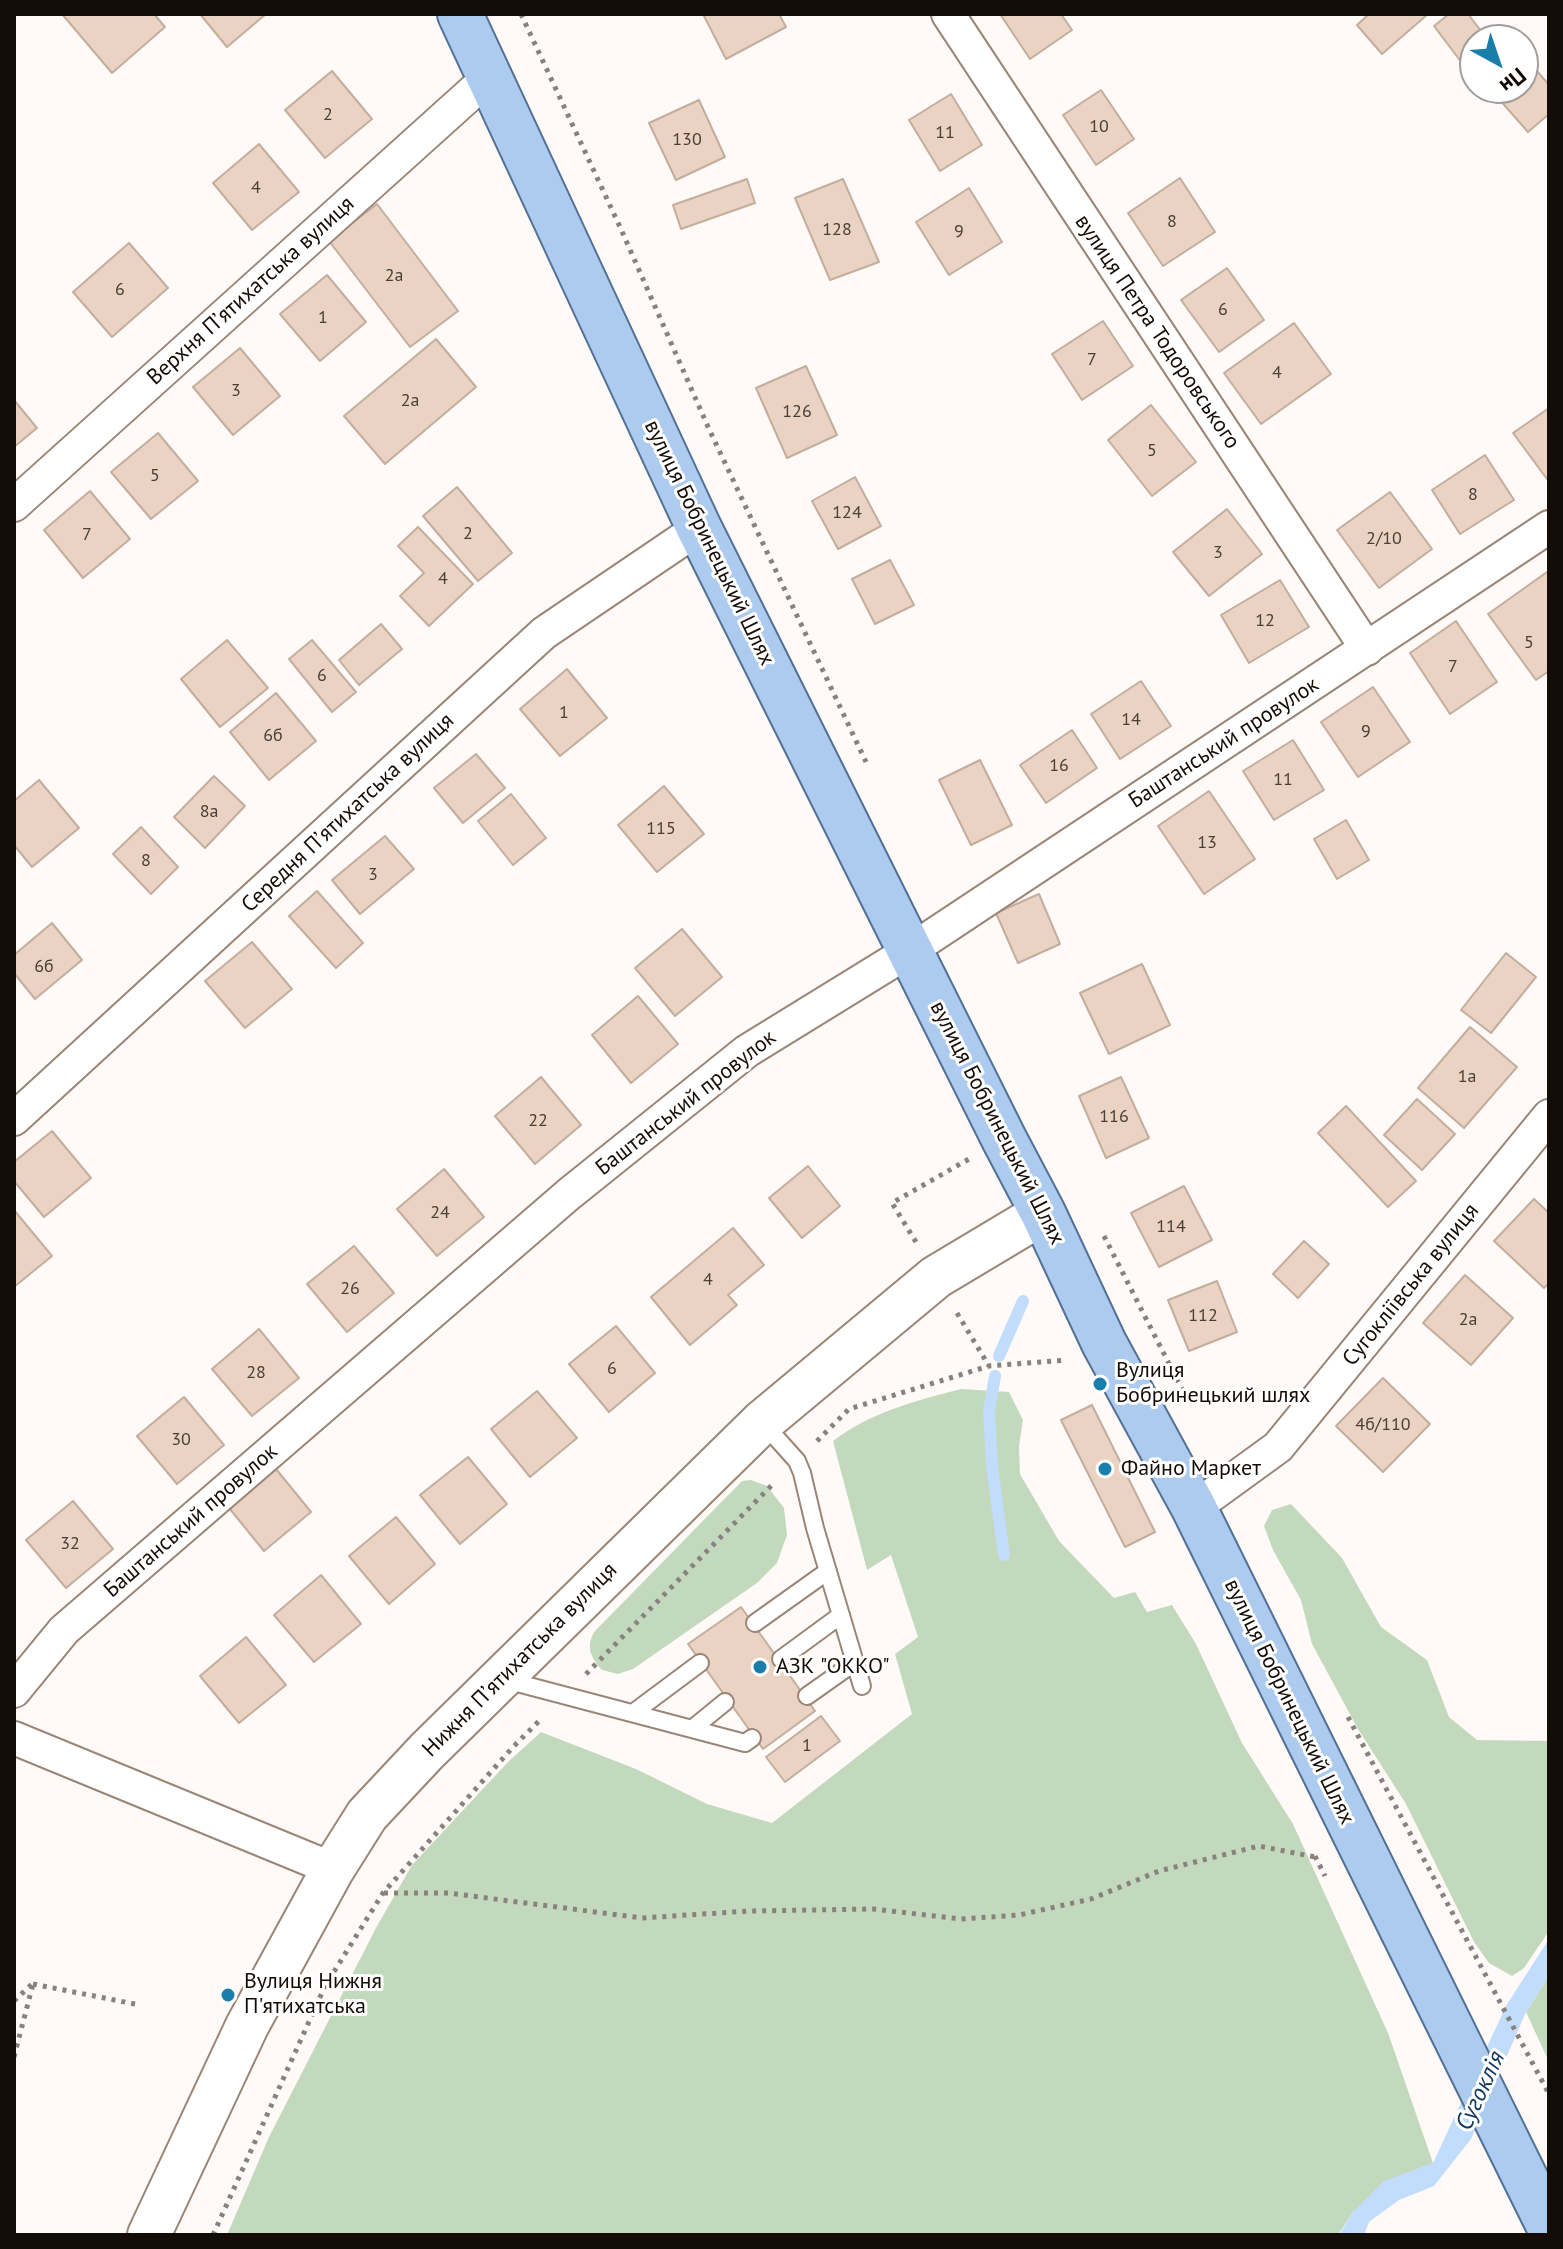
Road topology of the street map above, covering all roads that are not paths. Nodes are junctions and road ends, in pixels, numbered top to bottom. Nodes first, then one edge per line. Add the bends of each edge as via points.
1 (460, 14) edge
2 (948, 14) edge
3 (488, 78) junction
4 (14, 505) edge
5 (1549, 527) edge
6 (699, 528) junction
7 (1367, 649) junction
8 (911, 950) junction
9 (1549, 1116) edge
10 (14, 1119) edge
11 (1043, 1213) junction
12 (762, 1422) junction
13 (1194, 1508) junction
14 (828, 1571) junction
15 (841, 1615) junction
16 (755, 1623) dead end
17 (781, 1659) dead end
18 (855, 1662) junction
19 (700, 1663) dead end
20 (500, 1678) junction
21 (862, 1686) dead end
22 (14, 1691) edge
23 (807, 1696) dead end
24 (725, 1702) dead end
25 (633, 1713) junction
26 (692, 1729) junction
27 (14, 1738) edge
28 (752, 1738) dead end
29 (333, 1869) junction
30 (1549, 2226) edge
31 (149, 2235) edge

1 - 3 main road, вулиця Бобринецький Шлях
2 - 7 street, вулиця Петра Тодоровського
3 - 4 street, Верхня Пʼятихатська вулиця
3 - 6 main road, вулиця Бобринецький Шлях
5 - 7 street, Баштанський провулок
6 - 8 main road, вулиця Бобринецький Шлях
6 - 10 street, Середня Пʼятихатська вулиця via 544,633
7 - 8 street, Баштанський провулок
8 - 11 main road, вулиця Бобринецький Шлях
8 - 22 street, Баштанський провулок via 747,1051 569,1194 64,1630
9 - 13 street, Сугокліївська вулиця via 1278,1447
11 - 12 street, Нижня Пʼятихатська вулиця via 936,1277
11 - 13 main road, вулиця Бобринецький Шлях via 1104,1343
12 - 14 lane via 797,1461
12 - 20 street, Нижня Пʼятихатська вулиця
13 - 30 main road, вулиця Бобринецький Шлях
14 - 15 lane
14 - 16 lane
15 - 17 lane
15 - 18 lane
18 - 21 lane
18 - 23 lane
19 - 25 lane
20 - 25 lane
20 - 29 street, Нижня Пʼятихатська вулиця via 367,1815
24 - 26 lane
25 - 26 lane
26 - 28 lane via 745,1743
27 - 29 street
29 - 31 street, Нижня Пʼятихатська вулиця via 247,2026

